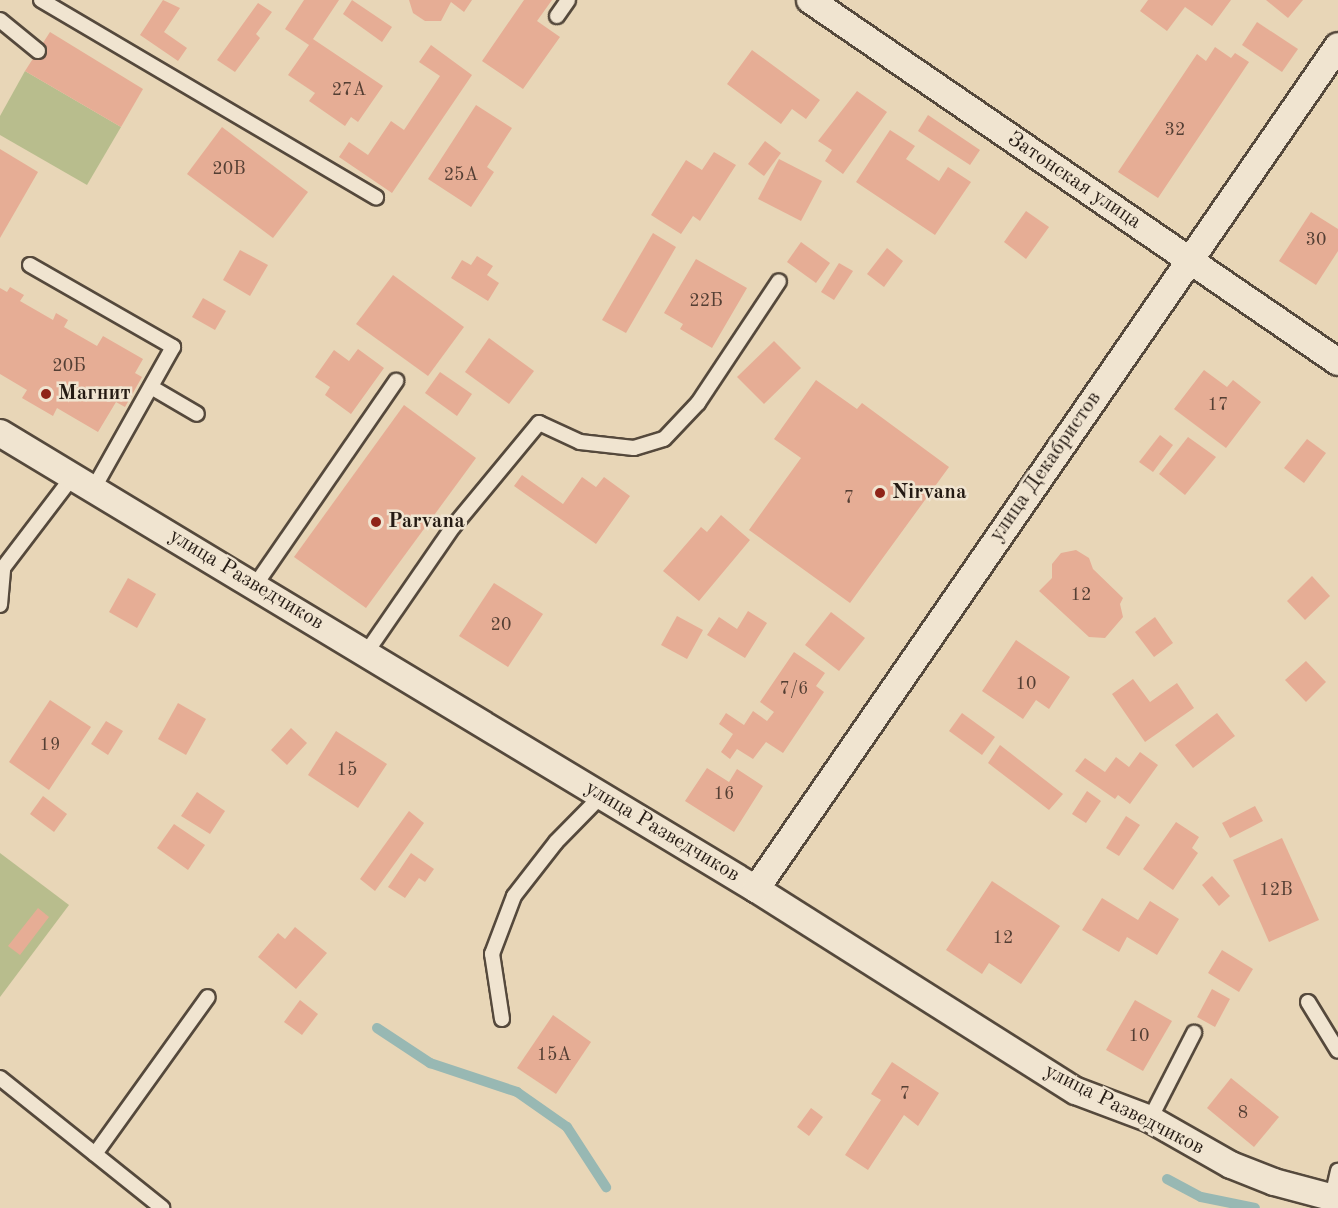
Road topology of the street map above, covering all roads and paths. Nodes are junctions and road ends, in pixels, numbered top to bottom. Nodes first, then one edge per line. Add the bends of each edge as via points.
1 (40, 0) edge
2 (568, 0) edge
3 (810, 0) edge
4 (557, 16) dead end
5 (0, 20) edge
6 (1338, 46) edge
7 (38, 51) dead end
8 (376, 197) dead end
9 (1189, 260) junction
10 (30, 265) dead end
11 (779, 282) dead end
12 (1338, 362) edge
13 (396, 381) dead end
14 (151, 387) junction
15 (197, 414) dead end
16 (0, 433) edge
17 (84, 482) junction
18 (1, 569) edge
19 (255, 584) junction
20 (0, 605) edge
21 (366, 653) junction
22 (602, 796) junction
23 (756, 889) junction
24 (208, 997) dead end
25 (1308, 1002) dead end
26 (502, 1019) dead end
27 (1194, 1033) dead end
28 (1338, 1051) edge
29 (0, 1078) edge
30 (1150, 1119) junction
31 (95, 1154) junction
32 (1338, 1171) edge
33 (1335, 1198) edge
34 (162, 1208) edge

1 - 8 lane
2 - 4 lane
3 - 9 street, Затонская улица
5 - 7 lane
6 - 9 street, улица Декабристов
9 - 12 street, Затонская улица
9 - 23 street, улица Декабристов
10 - 14 lane via 173,347
11 - 21 lane via 698,403 664,438 634,448 580,442 539,423 453,527
13 - 19 lane
14 - 15 lane
14 - 17 lane
16 - 17 street, улица Разведчиков
17 - 18 lane
17 - 19 street, улица Разведчиков
18 - 20 lane
19 - 21 street, улица Разведчиков
21 - 22 street, улица Разведчиков
22 - 23 street, улица Разведчиков
22 - 26 lane via 556,842 514,896 492,954
23 - 30 street, улица Разведчиков via 1076,1091
24 - 31 lane
25 - 28 lane
27 - 30 lane
29 - 31 lane
30 - 33 street, улица Разведчиков via 1231,1165 1274,1182
31 - 34 lane
32 - 33 lane

